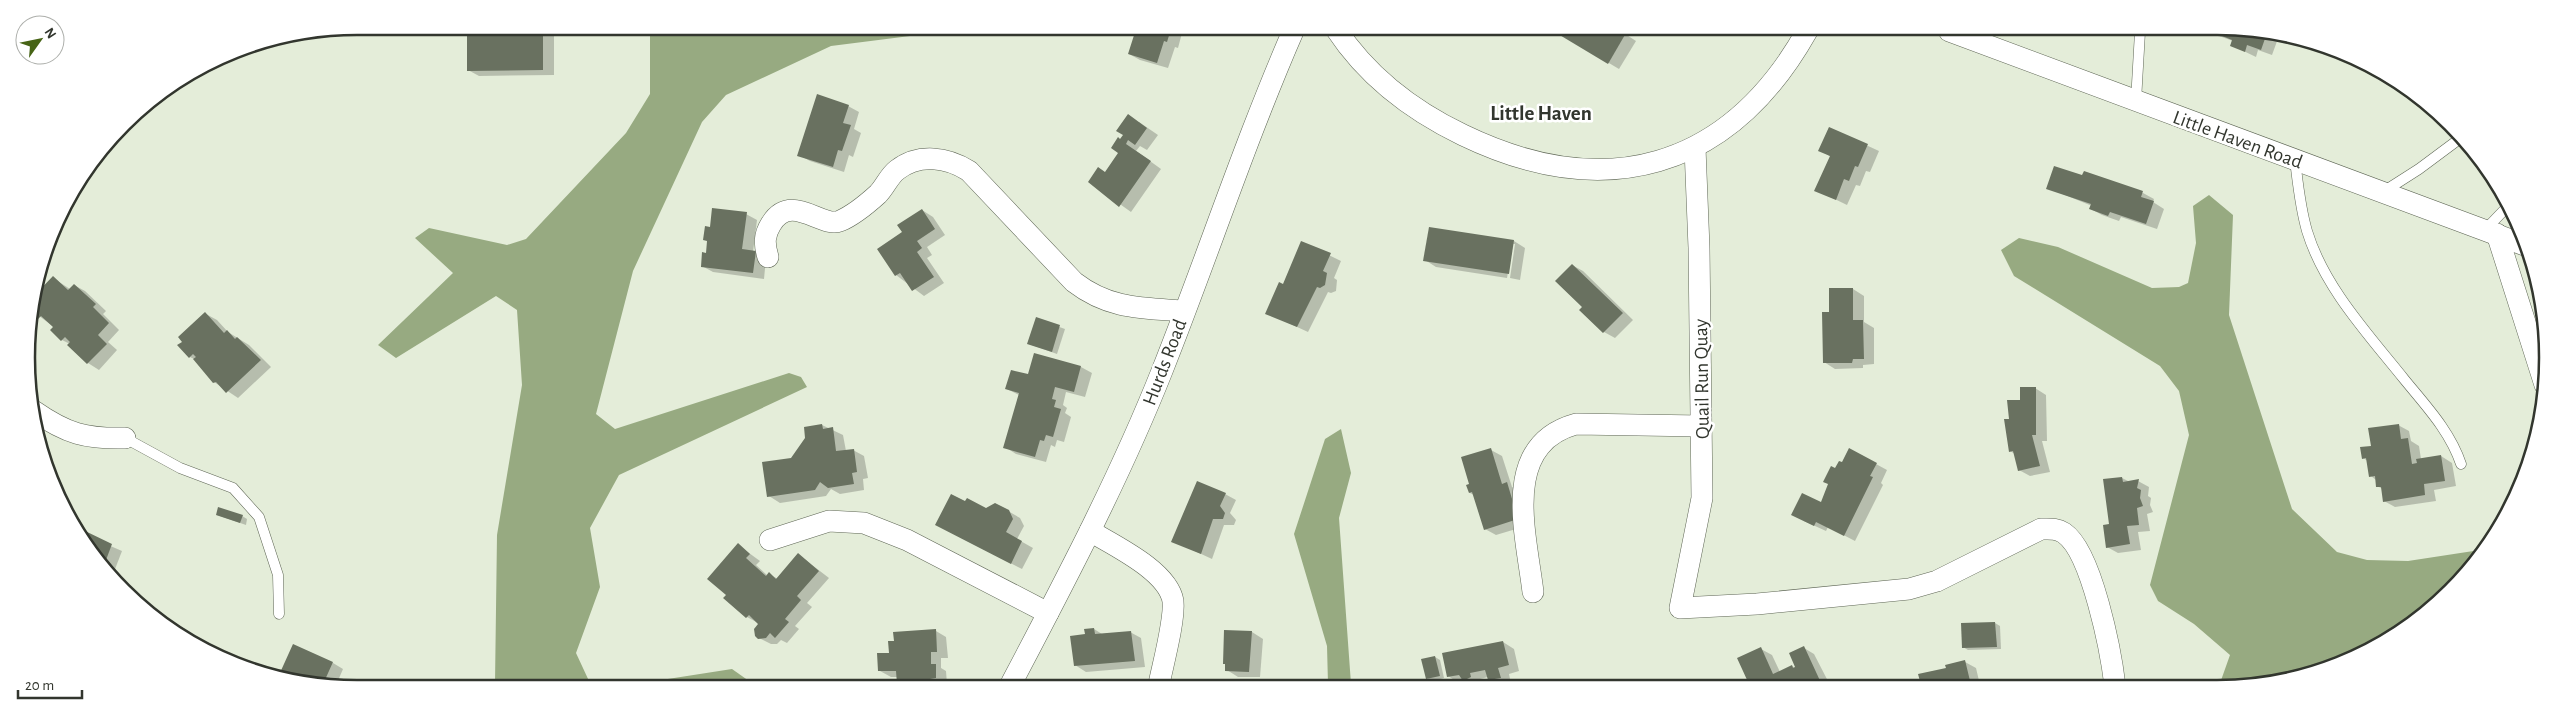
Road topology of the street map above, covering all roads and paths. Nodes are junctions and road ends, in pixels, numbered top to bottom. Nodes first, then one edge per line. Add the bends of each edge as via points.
1 (1291, 35) edge
2 (1340, 35) edge
3 (1804, 35) edge
4 (1957, 35) edge
5 (2140, 35) edge
6 (2136, 101) junction
7 (2456, 142) edge
8 (1695, 148) junction
9 (2295, 160) junction
10 (2382, 192) junction
11 (2504, 212) edge
12 (2491, 232) junction
13 (2517, 242) edge
14 (768, 257) dead end
15 (1184, 311) junction
16 (2539, 367) edge
17 (40, 415) edge
18 (1701, 426) junction
19 (125, 438) joint
20 (2461, 464) dead end
21 (1090, 531) junction
22 (770, 540) dead end
23 (1533, 592) dead end
24 (1048, 613) junction
25 (279, 614) dead end
26 (1013, 680) edge
27 (1160, 680) edge
28 (2114, 680) edge

1 - 15 street, Hurds Road via 1264,98
2 - 8 street via 1368,69 1404,101 1438,123 1481,144 1524,159 1557,167 1618,169 1645,165
3 - 8 street via 1774,79 1741,115
4 - 6 street, Little Haven Road
5 - 6 lane
6 - 9 street, Little Haven Road
7 - 10 lane
8 - 18 street, Quail Run Quay
9 - 10 street, Little Haven Road
9 - 20 lane via 2299,200 2324,269 2370,337 2444,428
10 - 12 street, Little Haven Road
11 - 12 lane
12 - 13 street, Little Haven Road
12 - 16 street
14 - 15 street via 764,244 766,232 772,221 783,213 795,210 839,222 878,194 897,170 915,161 942,159 969,171 1074,282 1088,292 1107,302
15 - 21 street, Hurds Road via 1128,453
17 - 19 street via 72,434 96,439
18 - 23 street via 1576,424 1559,428 1545,438 1536,449 1527,471 1523,495
18 - 28 street, Quail Run Quay via 1702,498 1680,608 1909,589 1937,581 2042,530 2054,528 2065,534 2092,584
19 - 25 lane via 180,468 233,488 259,517 278,575
21 - 24 street, Hurds Road
21 - 27 street via 1159,575 1168,586 1173,608
22 - 24 street via 829,521 864,523 907,540
24 - 26 street, Hurds Road

